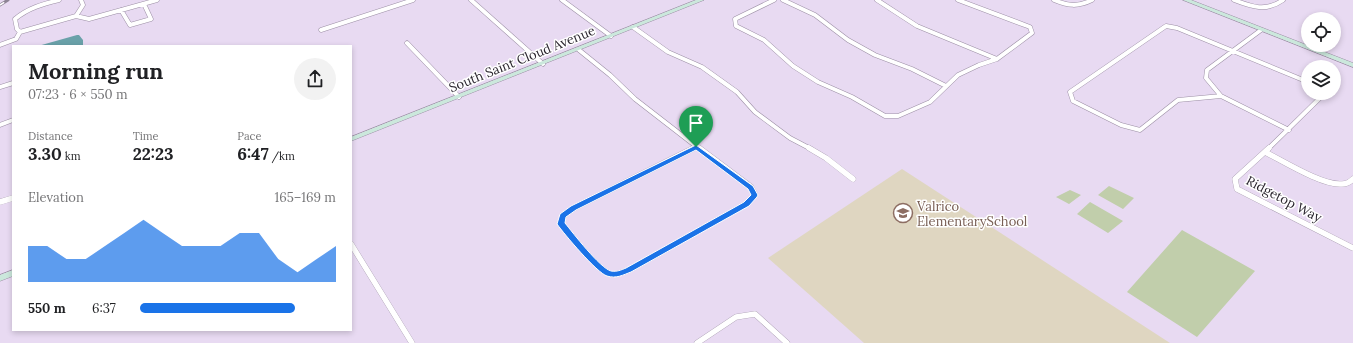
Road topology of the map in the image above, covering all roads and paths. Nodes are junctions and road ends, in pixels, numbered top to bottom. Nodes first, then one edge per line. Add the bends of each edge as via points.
1 (59, 0) edge
2 (81, 0) edge
3 (157, 0) edge
4 (413, 0) edge
5 (471, 0) edge
6 (562, 0) edge
7 (701, 0) edge
8 (774, 0) edge
9 (783, 0) edge
10 (877, 0) edge
11 (958, 0) edge
12 (1054, 0) edge
13 (1092, 0) edge
14 (1186, 0) edge
15 (1234, 0) edge
16 (1283, 0) edge
17 (691, 1) edge
18 (144, 4) junction
19 (121, 10) junction
20 (76, 16) junction
21 (633, 27) junction
22 (321, 30) dead end
23 (1261, 30) junction
24 (20, 32) junction
25 (611, 36) junction
26 (407, 43) dead end
27 (0, 45) edge
28 (579, 50) junction
29 (1232, 51) junction
30 (997, 59) junction
31 (543, 64) junction
32 (1353, 65) edge
33 (1301, 79) edge
34 (12, 83) edge
35 (946, 86) junction
36 (0, 87) edge
37 (1221, 96) junction
38 (459, 97) junction
39 (1318, 100) edge
40 (12, 120) edge
41 (0, 124) edge
42 (1289, 130) junction
43 (352, 139) edge
44 (696, 147) junction
45 (1265, 152) junction
46 (853, 179) dead end
47 (1353, 179) edge
48 (12, 198) edge
49 (0, 202) edge
50 (352, 246) edge
51 (1353, 248) edge
52 (12, 273) edge
53 (0, 278) edge
54 (412, 343) edge
55 (698, 343) edge
56 (787, 343) edge

1 - 24 street via 31,7 19,15 15,19 17,30
2 - 20 street via 83,5
3 - 18 street
4 - 22 street
5 - 31 street
6 - 25 street
7 - 17 street, South Saint Cloud Avenue
8 - 35 street via 735,19 736,26 764,40 793,66 818,82 852,97 885,116 898,116 930,102
9 - 35 street via 815,15 848,40 875,55
10 - 30 street via 918,26
11 - 30 street via 1030,27 1032,34
12 - 13 street via 1065,5 1080,6
14 - 23 street
15 - 16 street via 1258,8 1275,7
17 - 21 street, South Saint Cloud Avenue
18 - 19 street
18 - 19 street via 151,19 130,25
19 - 20 street via 89,19
20 - 24 street
21 - 25 street, South Saint Cloud Avenue
21 - 46 street via 668,52 708,72 737,92 755,112 790,138 826,158
23 - 29 street
23 - 32 street
24 - 27 street via 16,39
25 - 28 street, South Saint Cloud Avenue
26 - 38 street
28 - 31 street, South Saint Cloud Avenue
28 - 44 street
29 - 33 street
29 - 37 street via 1207,70 1206,78
29 - 37 street via 1177,28 1166,26 1070,92 1073,101 1122,125 1140,130 1178,100
30 - 35 street via 958,75
31 - 38 street, South Saint Cloud Avenue
34 - 36 street
37 - 42 street
38 - 43 street, South Saint Cloud Avenue
39 - 42 street, Ridgetop Way
40 - 41 street
42 - 45 street, Ridgetop Way
44 - 44 street via 751,187 755,195 746,204 629,270 617,274 608,273 600,267 561,224 563,216 574,208
45 - 47 street via 1321,179 1340,185
45 - 51 street, Ridgetop Way via 1235,180 1237,189
48 - 49 street
50 - 54 street
52 - 53 street
55 - 56 street via 736,317 755,314

